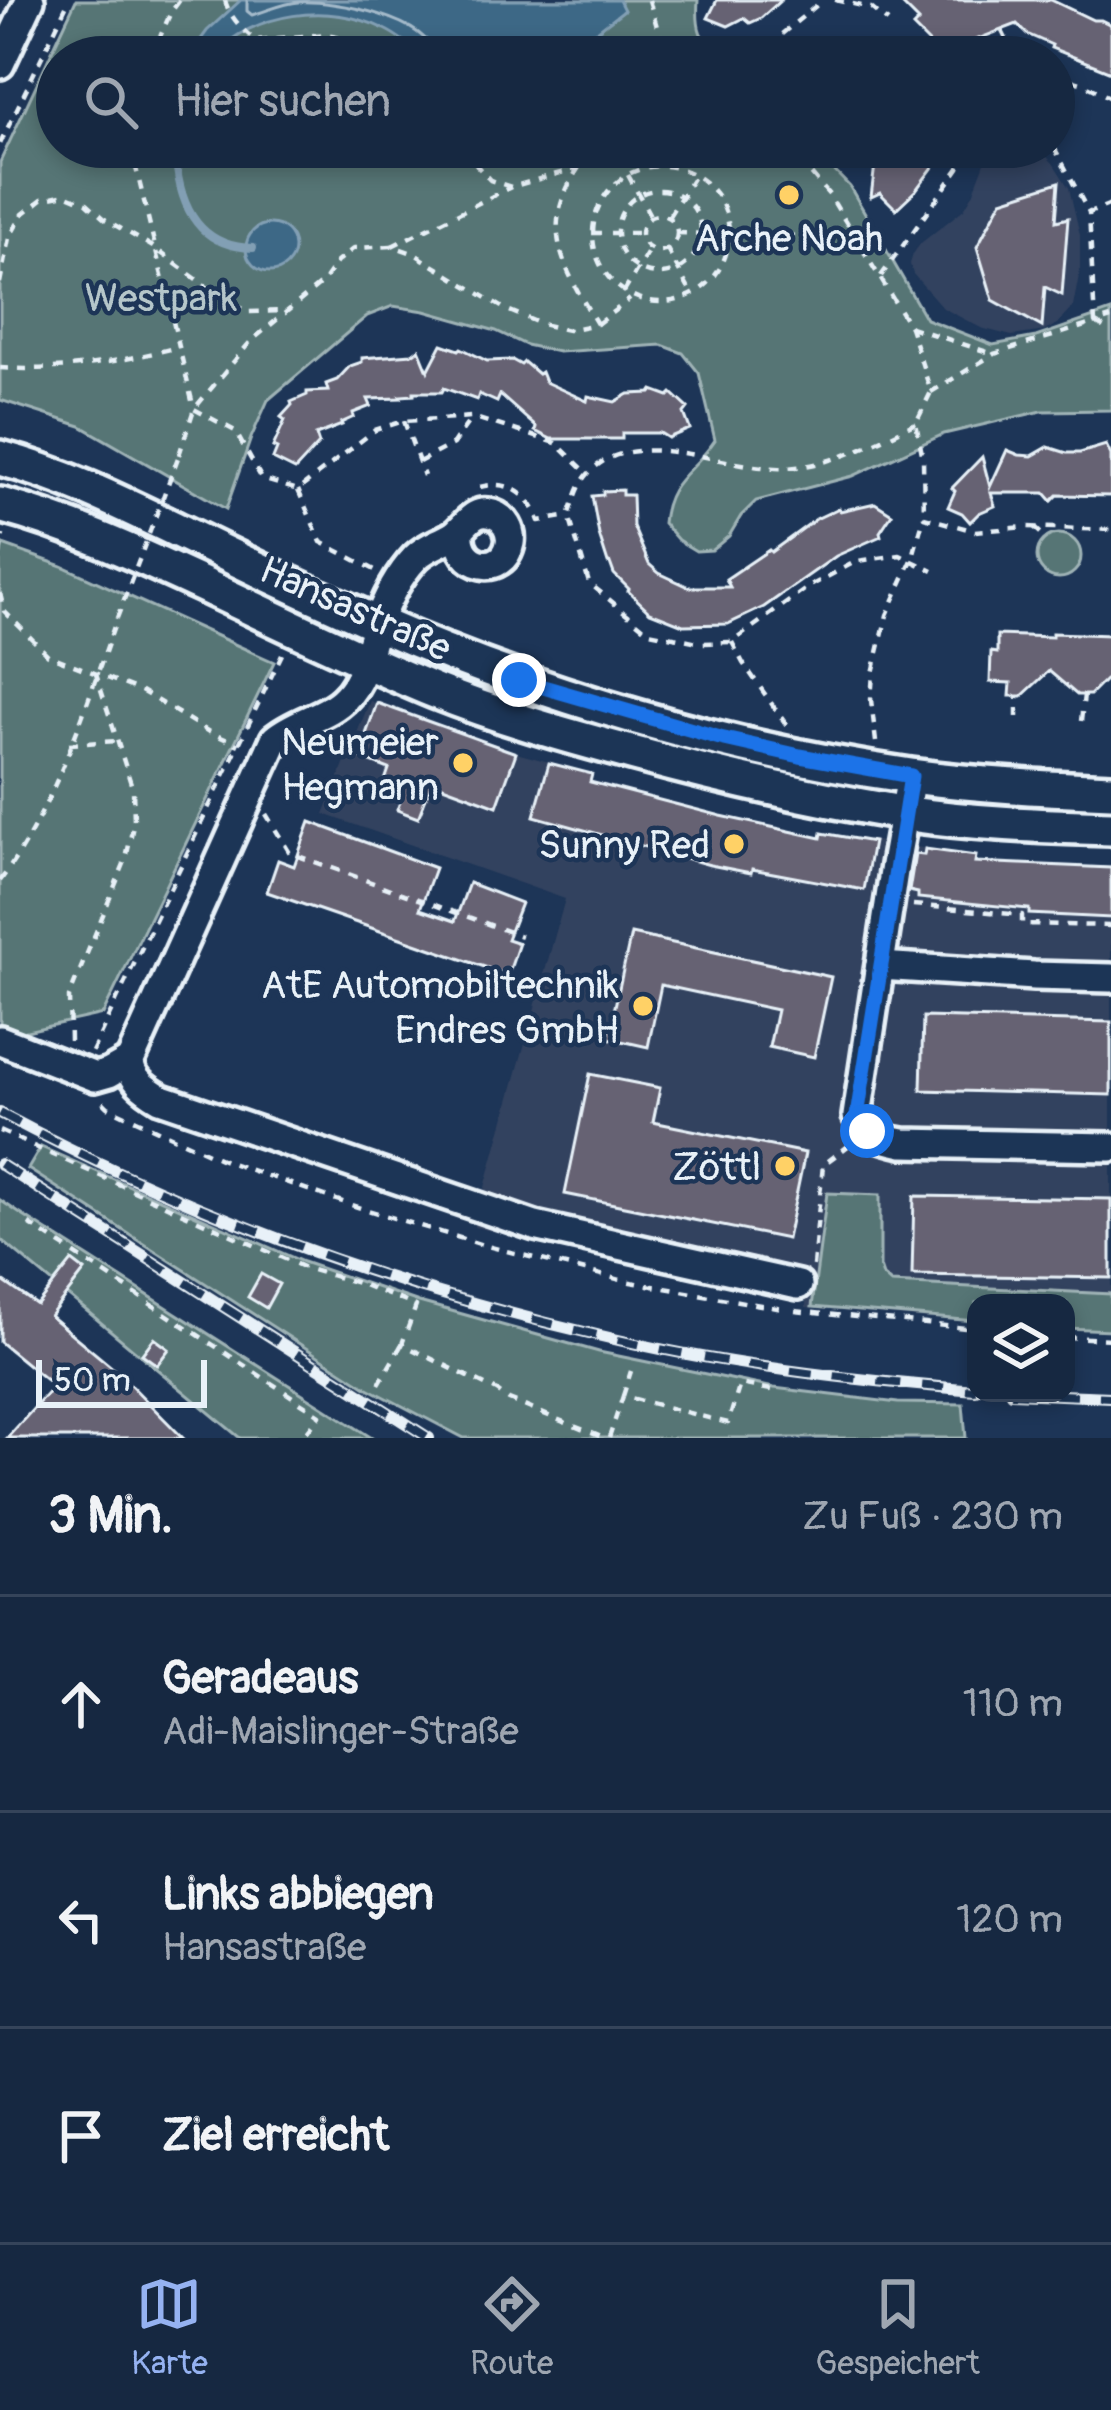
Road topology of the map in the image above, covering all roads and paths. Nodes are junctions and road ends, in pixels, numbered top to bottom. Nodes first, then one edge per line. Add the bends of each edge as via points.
1 (30, 0) edge
2 (68, 0) edge
3 (180, 0) edge
4 (225, 0) edge
5 (649, 0) edge
6 (823, 0) edge
7 (835, 0) edge
8 (889, 22) dead end
9 (1002, 31) dead end
10 (51, 36) edge
11 (161, 36) edge
12 (252, 36) edge
13 (309, 36) edge
14 (340, 36) edge
15 (660, 36) edge
16 (779, 36) edge
17 (1004, 36) edge
18 (0, 64) edge
19 (36, 68) edge
20 (1075, 81) edge
21 (1111, 98) edge
22 (0, 144) edge
23 (136, 168) edge
24 (481, 168) edge
25 (578, 168) joint
26 (646, 168) edge
27 (672, 168) edge
28 (806, 168) edge
29 (959, 168) edge
30 (1066, 168) edge
31 (628, 175) junction
32 (694, 175) junction
33 (512, 187) junction
34 (639, 195) junction
35 (681, 196) junction
36 (1111, 204) edge
37 (1089, 214) junction
38 (651, 217) junction
39 (668, 218) junction
40 (729, 232) junction
41 (592, 233) junction
42 (616, 233) junction
43 (641, 233) junction
44 (677, 233) junction
45 (701, 233) junction
46 (854, 237) junction
47 (392, 246) junction
48 (153, 247) junction
49 (650, 249) junction
50 (667, 249) junction
51 (638, 269) junction
52 (678, 269) junction
53 (880, 278) junction
54 (0, 283) edge
55 (624, 292) junction
56 (692, 296) junction
57 (633, 297) junction
58 (285, 311) junction
59 (1111, 318) edge
60 (1095, 323) junction
61 (597, 324) junction
62 (910, 327) junction
63 (1111, 331) edge
64 (178, 347) junction
65 (994, 354) junction
66 (0, 368) edge
67 (931, 392) junction
68 (194, 409) junction
69 (472, 417) junction
70 (404, 421) junction
71 (916, 424) junction
72 (0, 458) edge
73 (419, 462) junction
74 (588, 474) junction
75 (424, 476) dead end
76 (298, 490) junction
77 (924, 517) junction
78 (1, 520) edge
79 (1034, 527) junction
80 (1111, 530) edge
81 (460, 532) dead end
82 (1046, 538) dead end
83 (0, 555) edge
84 (912, 560) junction
85 (933, 571) dead end
86 (398, 581) junction
87 (0, 593) edge
88 (377, 624) junction
89 (732, 642) junction
90 (282, 653) dead end
91 (365, 661) junction
92 (97, 674) junction
93 (1084, 695) dead end
94 (1017, 696) dead end
95 (1017, 717) dead end
96 (1081, 721) dead end
97 (790, 731) dead end
98 (118, 741) junction
99 (69, 744) junction
100 (254, 751) junction
101 (871, 769) junction
102 (911, 776) junction
103 (1111, 791) edge
104 (263, 809) dead end
105 (904, 813) junction
106 (1111, 828) edge
107 (0, 881) edge
108 (889, 903) junction
109 (1111, 926) edge
110 (521, 935) dead end
111 (880, 966) junction
112 (1111, 978) edge
113 (69, 1029) dead end
114 (0, 1040) edge
115 (130, 1061) junction
116 (82, 1073) junction
117 (867, 1131) junction
118 (0, 1132) edge
119 (1111, 1147) edge
120 (225, 1161) dead end
121 (28, 1223) dead end
122 (805, 1278) joint
123 (1075, 1337) edge
124 (1111, 1339) edge
125 (402, 1344) junction
126 (631, 1371) dead end
127 (380, 1384) dead end
128 (776, 1391) dead end
129 (623, 1396) junction
130 (302, 1438) edge
131 (607, 1438) edge

1 - 18 street
2 - 10 path
3 - 11 path
4 - 12 path
5 - 15 path
6 - 16 path
7 - 8 path via 871,8
9 - 17 path
13 - 14 path
19 - 22 path
20 - 21 path
23 - 48 path
24 - 33 path
25 - 33 path
25 - 61 path via 557,223 561,258
26 - 31 path
27 - 32 path
28 - 46 path
29 - 53 path
30 - 37 path
31 - 34 path
31 - 41 path via 597,209
32 - 35 path
32 - 40 path via 712,190
33 - 47 path
34 - 35 path
34 - 38 path
34 - 42 path via 622,211
35 - 39 path
35 - 45 path
36 - 37 path
37 - 60 path
38 - 39 path
38 - 43 path
39 - 44 path
40 - 45 path
40 - 46 path
40 - 56 path via 719,269
41 - 42 path
41 - 55 path via 596,256
42 - 43 path
42 - 51 path
43 - 49 path
44 - 45 path
44 - 50 path
45 - 52 path
46 - 53 path
47 - 58 path via 354,248
47 - 61 path via 541,325
48 - 54 path via 76,197 53,195 15,225
48 - 58 path via 248,312
48 - 64 path
49 - 50 path
49 - 51 path
50 - 52 path
51 - 52 path
51 - 55 path
52 - 56 path
53 - 62 path
55 - 57 path
56 - 57 path
57 - 61 path
58 - 68 path
59 - 60 path
60 - 63 path
60 - 65 path
62 - 65 path
62 - 67 path
64 - 66 path
64 - 68 path
65 - 67 path
67 - 71 path
68 - 76 path via 236,431 262,478
68 - 92 path, bridge
69 - 70 path
69 - 73 path via 453,444
69 - 74 path via 556,443
70 - 73 path
70 - 76 path via 375,430
71 - 74 path via 838,458 784,468 662,450 622,455
71 - 77 path
72 - 88 main road, Hansastraße via 125,504
73 - 75 path
74 - 89 path via 569,516 589,583 649,632
76 - 86 path via 321,542
77 - 79 path via 975,531
77 - 84 path
78 - 83 path
78 - 91 main road, Hansastraße via 49,518 96,536
79 - 80 path
79 - 82 path
81 - 86 street, Hansastraße via 418,555
84 - 85 path
84 - 89 path via 857,560
84 - 101 path via 873,673
86 - 88 street, Hansastraße
87 - 92 path via 4,611 48,655
88 - 91 street
88 - 101 main road, Hansastraße via 625,712
89 - 97 path
90 - 100 path
91 - 100 street via 337,705
91 - 105 main road, Hansastraße via 550,731 728,779
92 - 98 path
92 - 99 path
92 - 100 path
93 - 96 path
94 - 95 path
98 - 99 path
98 - 113 path via 134,821 126,860 69,997
99 - 107 path via 43,811
100 - 115 street
100 - 116 path
101 - 102 main road, Hansastraße
102 - 103 main road, Hansastraße
102 - 105 street
104 - 110 path via 290,853
105 - 106 main road, Hansastraße
105 - 108 street
108 - 109 path via 1022,915 1022,924
108 - 111 street
111 - 112 street
111 - 117 street via 857,1116
114 - 116 street
115 - 116 street via 95,1077
115 - 122 street via 130,1072 160,1098 536,1226
116 - 120 path via 108,1107
117 - 119 street via 903,1143
117 - 122 path via 823,1165
118 - 125 path via 304,1268 416,1306
121 - 130 path via 320,1414
123 - 124 path
125 - 127 path
125 - 131 path via 509,1400
126 - 129 path
128 - 129 path via 740,1384 728,1423
129 - 131 path

